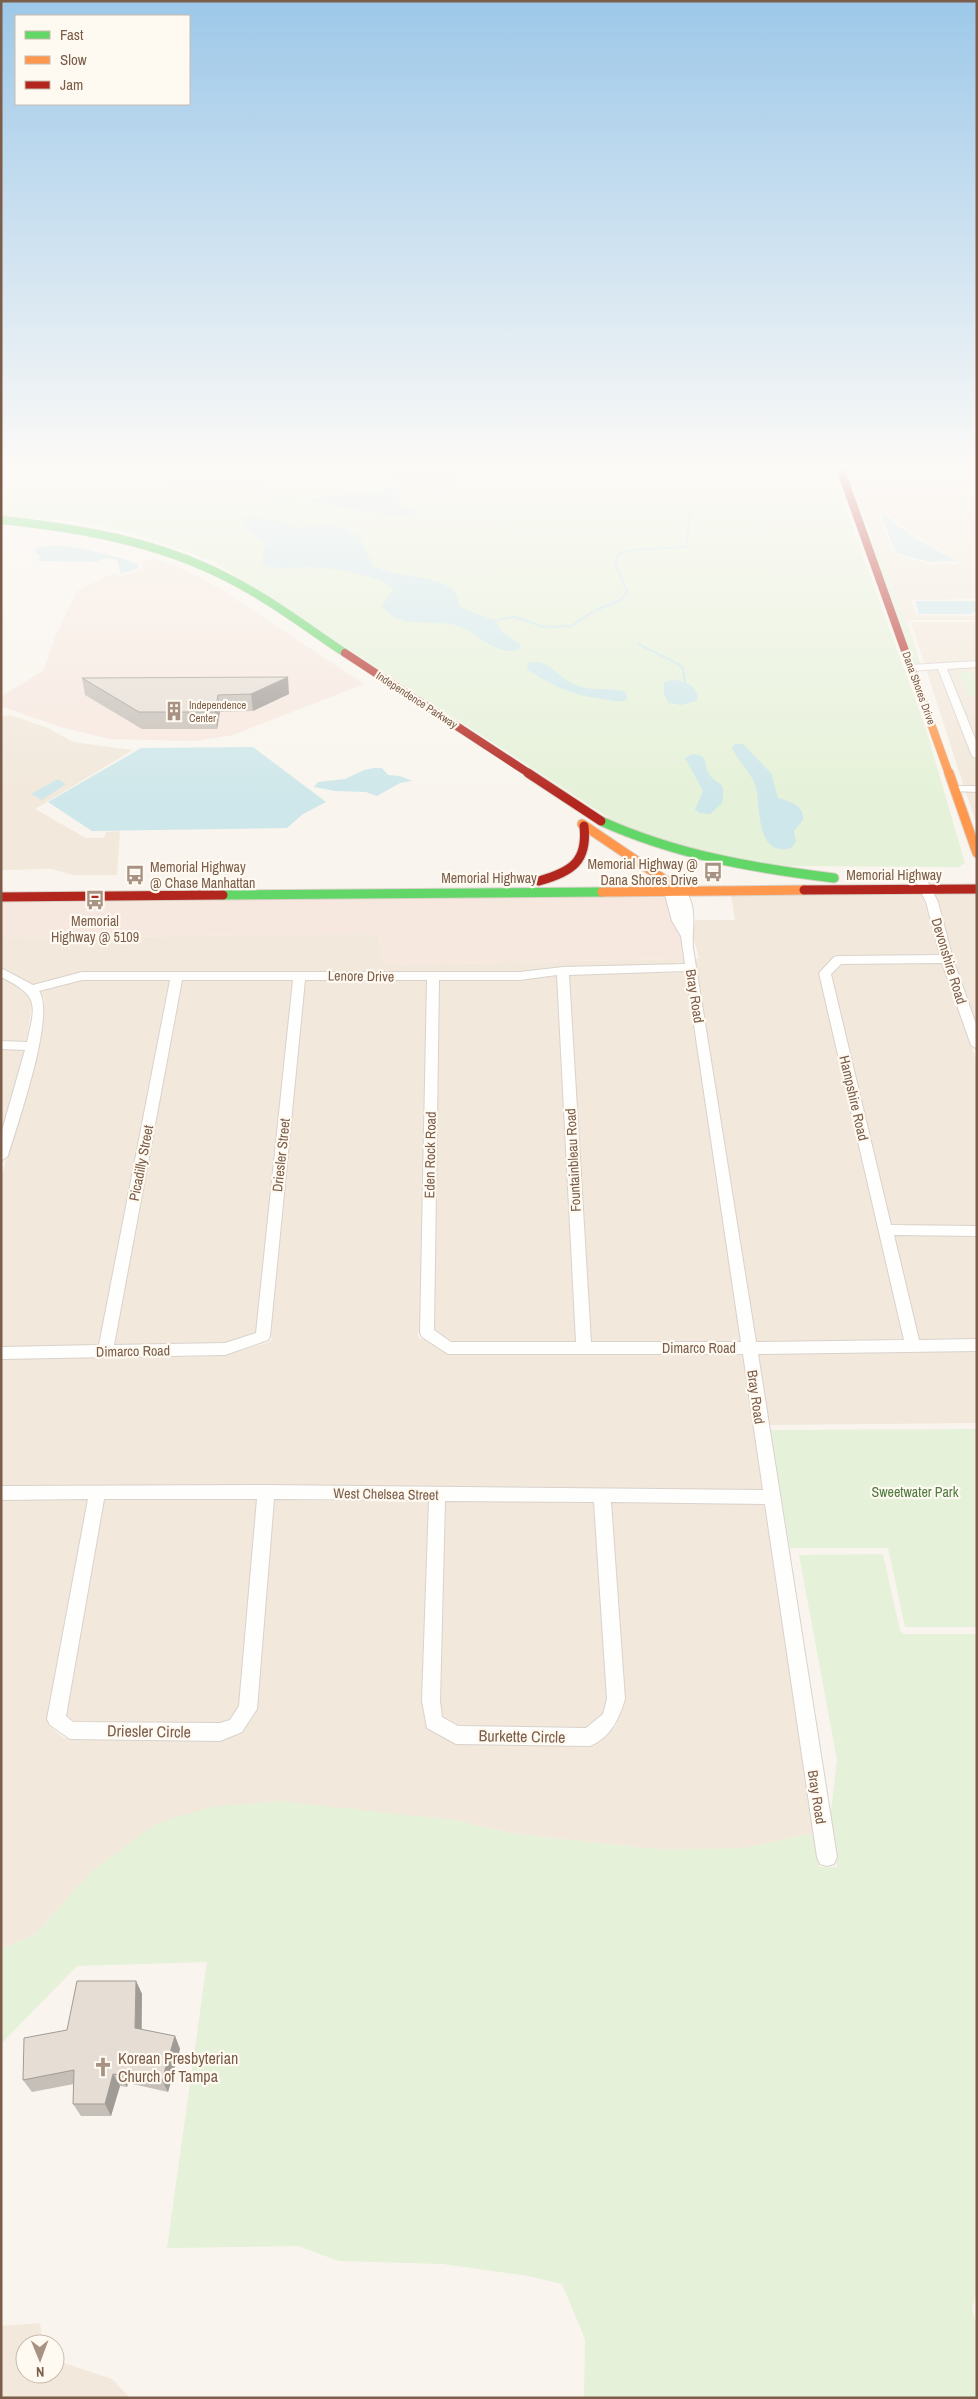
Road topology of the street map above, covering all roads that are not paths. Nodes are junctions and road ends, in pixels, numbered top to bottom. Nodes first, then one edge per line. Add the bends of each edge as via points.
1 (209, 580) edge
2 (230, 580) edge
3 (880, 580) edge
4 (248, 603) dead end
5 (324, 653) dead end
6 (977, 664) edge
7 (942, 667) junction
8 (912, 668) junction
9 (353, 673) dead end
10 (977, 756) edge
11 (955, 789) junction
12 (977, 789) edge
13 (568, 815) dead end
14 (584, 826) junction
15 (977, 852) edge
16 (977, 877) edge
17 (834, 878) junction
18 (920, 878) junction
19 (705, 879) junction
20 (578, 880) dead end
21 (606, 880) dead end
22 (660, 880) junction
23 (485, 881) junction
24 (539, 881) junction
25 (172, 884) junction
26 (1, 885) edge
27 (336, 888) junction
28 (676, 889) junction
29 (977, 889) edge
30 (926, 890) junction
31 (485, 893) junction
32 (170, 896) junction
33 (1, 897) edge
34 (947, 959) junction
35 (691, 968) junction
36 (563, 971) junction
37 (1, 972) edge
38 (177, 975) junction
39 (299, 975) junction
40 (433, 977) junction
41 (31, 989) junction
42 (977, 1045) edge
43 (1, 1046) edge
44 (32, 1046) junction
45 (5, 1134) edge
46 (1, 1156) edge
47 (885, 1230) junction
48 (977, 1231) edge
49 (426, 1333) joint
50 (263, 1336) joint
51 (977, 1345) edge
52 (913, 1346) junction
53 (584, 1348) junction
54 (749, 1348) junction
55 (105, 1351) junction
56 (1, 1353) edge
57 (266, 1492) junction
58 (1, 1493) edge
59 (98, 1493) junction
60 (437, 1495) junction
61 (602, 1495) junction
62 (770, 1497) junction
63 (827, 1857) dead end

1 - 4 main road
2 - 17 main road, Independence Parkway via 600,820 628,834 708,860
3 - 8 main road, Dana Shores Drive
5 - 9 main road
6 - 7 street
7 - 8 street
7 - 10 street
8 - 11 main road, Dana Shores Drive
11 - 12 street
11 - 15 main road, Dana Shores Drive
13 - 14 main road
14 - 22 main road
14 - 24 main road via 588,845 583,855 563,872
16 - 18 main road, Memorial Highway
17 - 18 main road, Memorial Highway
17 - 19 main road, Memorial Highway
18 - 30 street, Devonshire Road
19 - 22 main road, Memorial Highway
19 - 28 main road
20 - 24 main road, Memorial Highway
21 - 22 main road, Memorial Highway
22 - 28 main road
23 - 24 main road, Memorial Highway
23 - 27 main road, Memorial Highway
23 - 31 main road
25 - 26 main road, Memorial Highway
25 - 27 main road, Memorial Highway
25 - 32 main road
27 - 31 main road, Memorial Highway
27 - 32 main road, Memorial Highway
28 - 30 main road, Memorial Highway
28 - 31 main road, Memorial Highway
28 - 35 street, Bray Road via 678,921 687,936
29 - 30 main road, Memorial Highway
30 - 34 street, Devonshire Road
32 - 33 main road, Memorial Highway
34 - 42 street, Devonshire Road
34 - 47 street, Hampshire Road via 838,960 824,973
35 - 36 street, Lenore Drive
35 - 54 street, Bray Road
36 - 40 street, Lenore Drive via 520,976
36 - 53 street, Fountainbleau Road
37 - 41 street
38 - 39 street, Lenore Drive
38 - 41 street, Lenore Drive via 82,976
38 - 55 street, Picadilly Street
39 - 40 street, Lenore Drive
39 - 50 street, Driesler Street
40 - 49 street, Eden Rock Road
41 - 44 street via 38,1000
43 - 44 street
44 - 45 street
45 - 46 street
47 - 48 street
47 - 52 street, Hampshire Road
49 - 53 street, Dimarco Road via 448,1348
50 - 55 street, Dimarco Road via 225,1349
51 - 52 street, Dimarco Road
52 - 54 street, Dimarco Road
53 - 54 street, Dimarco Road
54 - 62 street, Bray Road
55 - 56 street, Dimarco Road
57 - 59 street, West Chelsea Street
57 - 59 street, Driesler Circle via 248,1710 236,1726 220,1732 70,1730 56,1720
57 - 60 street, West Chelsea Street
58 - 59 street, West Chelsea Street
60 - 61 street, West Chelsea Street
60 - 61 street, Burkette Circle via 433,1722 456,1735 590,1737 610,1719 616,1699
61 - 62 street, West Chelsea Street
62 - 63 street, Bray Road

